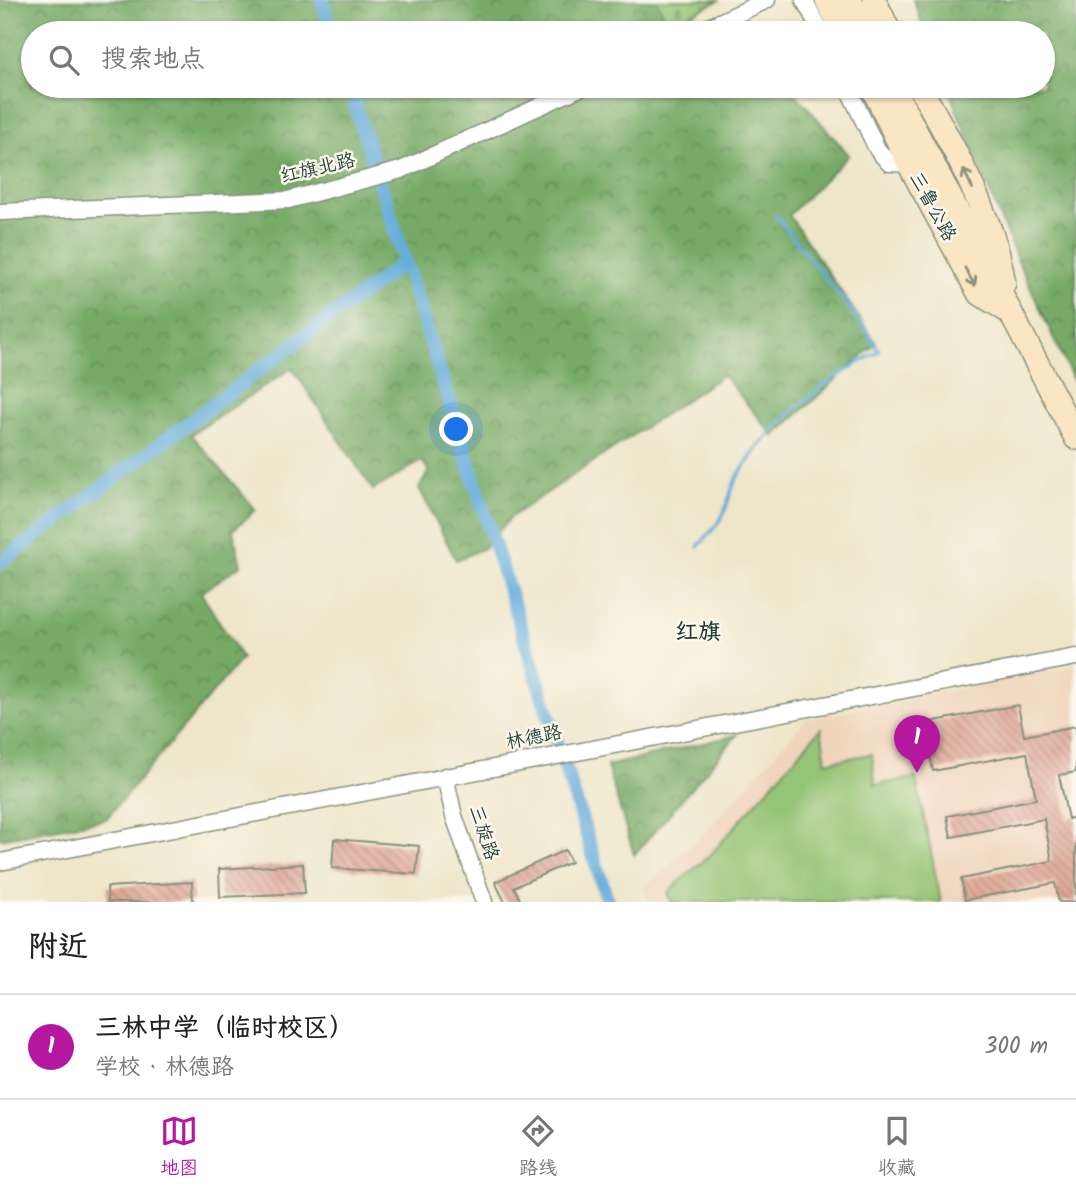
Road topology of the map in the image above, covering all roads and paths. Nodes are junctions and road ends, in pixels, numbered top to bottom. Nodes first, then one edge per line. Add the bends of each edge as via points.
1 (767, 0) edge
2 (804, 0) edge
3 (827, 0) edge
4 (849, 0) edge
5 (874, 0) edge
6 (722, 21) edge
7 (815, 21) edge
8 (838, 21) edge
9 (860, 21) edge
10 (884, 21) edge
11 (558, 98) edge
12 (853, 98) edge
13 (878, 98) edge
14 (898, 98) edge
15 (926, 98) edge
16 (909, 164) junction
17 (0, 212) edge
18 (1011, 313) junction
19 (1076, 438) edge
20 (1076, 657) edge
21 (445, 776) junction
22 (0, 862) edge
23 (484, 902) edge

1 - 6 street
2 - 7 street
3 - 8 main road
4 - 9 main road
5 - 10 main road
11 - 17 street, 红旗北路 via 401,170 288,200
12 - 16 street via 877,149 889,163
13 - 16 main road, 三鲁公路
14 - 18 main road, 三鲁公路
18 -> 15 main road, 三鲁公路 via 995,242 979,201
16 -> 18 main road, 三鲁公路 via 979,293
18 - 19 main road, 三鲁公路
20 - 21 street, 林德路
21 - 22 street, 林德路
21 - 23 street, 三旋路

